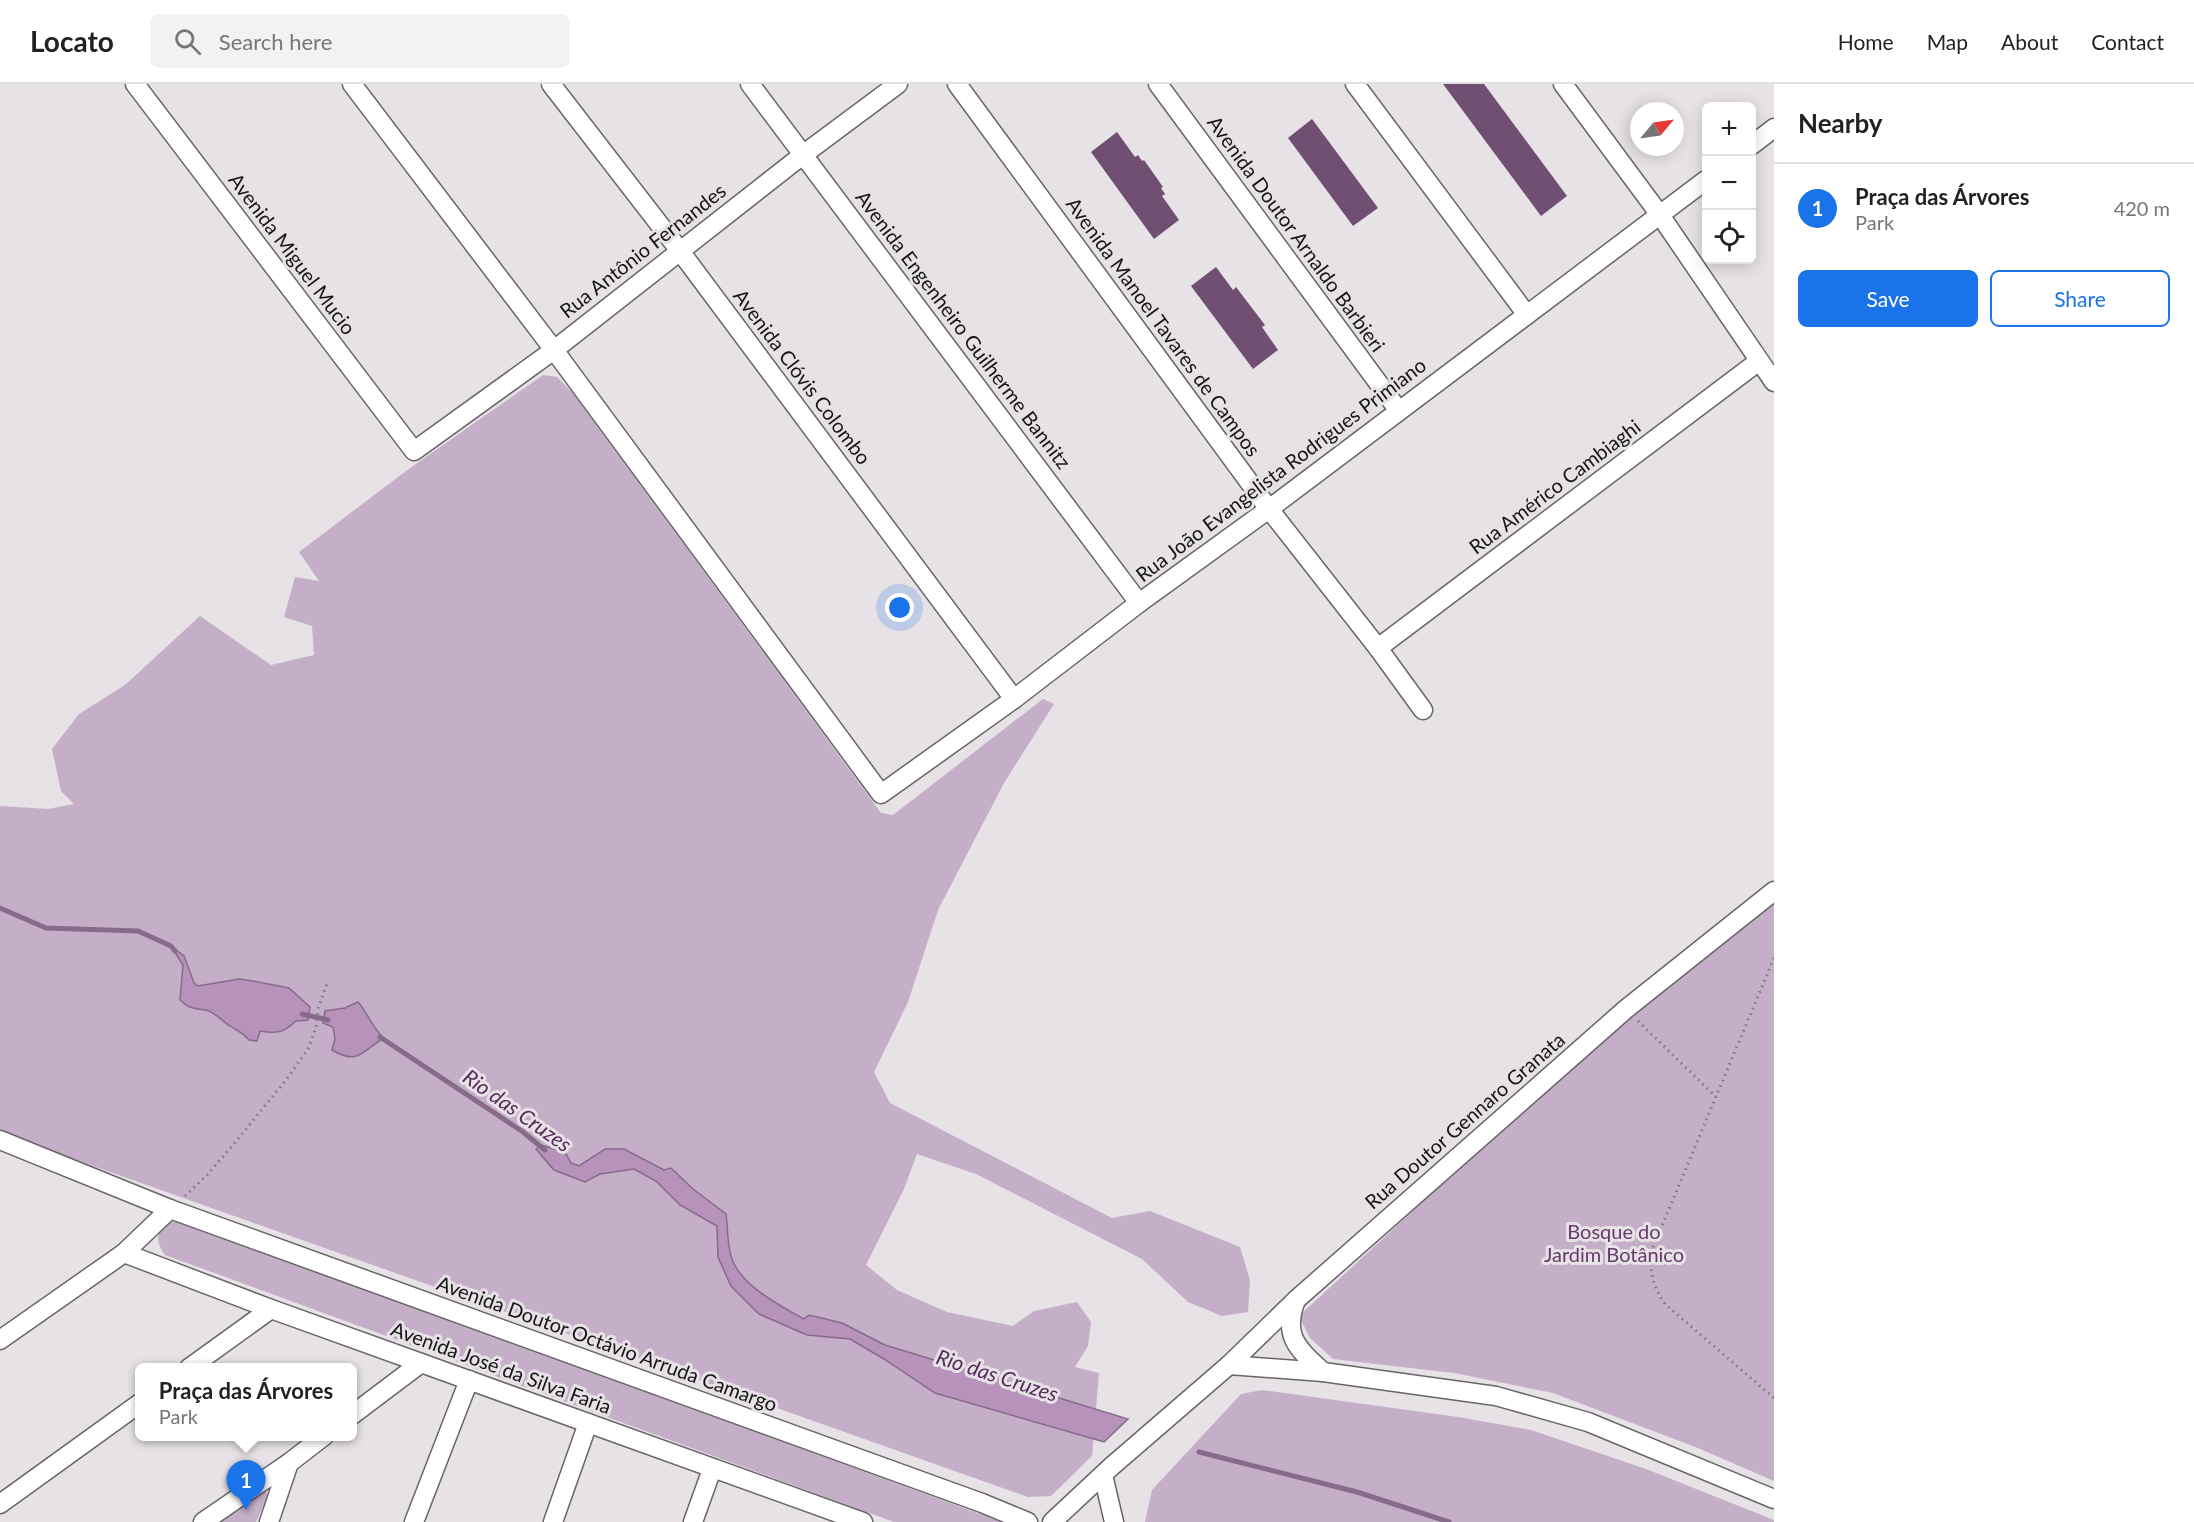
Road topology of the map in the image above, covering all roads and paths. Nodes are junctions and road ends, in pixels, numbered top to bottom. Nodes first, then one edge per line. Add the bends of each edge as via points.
1 (135, 84) edge
2 (352, 84) edge
3 (551, 84) edge
4 (750, 84) edge
5 (898, 84) edge
6 (957, 84) edge
7 (1158, 84) edge
8 (1355, 84) edge
9 (1563, 84) edge
10 (1774, 128) edge
11 (1756, 143) edge
12 (804, 154) junction
13 (1702, 184) edge
14 (1660, 215) junction
15 (680, 251) junction
16 (1527, 315) junction
17 (554, 350) junction
18 (1759, 361) junction
19 (1774, 382) edge
20 (1399, 411) junction
21 (414, 451) joint
22 (1269, 509) junction
23 (1139, 603) junction
24 (1378, 648) junction
25 (1014, 699) junction
26 (1423, 710) dead end
27 (1774, 891) edge
28 (1774, 958) edge
29 (328, 981) dead end
30 (1626, 1010) junction
31 (1716, 1097) junction
32 (0, 1140) edge
33 (170, 1209) junction
34 (124, 1253) junction
35 (1297, 1299) junction
36 (271, 1309) junction
37 (0, 1340) edge
38 (196, 1363) edge
39 (421, 1363) junction
40 (1229, 1365) junction
41 (1323, 1372) junction
42 (469, 1380) junction
43 (1774, 1398) edge
44 (135, 1407) edge
45 (357, 1411) edge
46 (588, 1424) junction
47 (319, 1441) edge
48 (289, 1463) junction
49 (712, 1469) junction
50 (1107, 1471) junction
51 (1774, 1499) edge
52 (0, 1504) edge
53 (836, 1517) edge
54 (203, 1522) edge
55 (269, 1522) edge
56 (414, 1522) edge
57 (553, 1522) edge
58 (693, 1522) edge
59 (864, 1522) edge
60 (1028, 1522) edge
61 (1052, 1522) edge
62 (1114, 1522) edge

1 - 21 street, Avenida Miguel Mucio
2 - 17 street
3 - 15 street, Avenida Clóvis Colombo
4 - 12 street, Avenida Engenheiro Guilherme Bannitz
5 - 12 street, Rua Antônio Fernandes
6 - 22 street, Avenida Manoel Tavares de Campos
7 - 20 street, Avenida Doutor Arnaldo Barbieri
8 - 16 street
9 - 14 street
10 - 11 street
12 - 15 street, Rua Antônio Fernandes
12 - 23 street, Avenida Engenheiro Guilherme Bannitz
13 - 14 street, Rua João Evangelista Rodrigues Primiano
14 - 16 street, Rua João Evangelista Rodrigues Primiano
14 - 18 street
15 - 17 street, Rua Antônio Fernandes
15 - 25 street, Avenida Clóvis Colombo
16 - 20 street, Rua João Evangelista Rodrigues Primiano
17 - 21 street, Rua Antônio Fernandes
17 - 25 street, Rua João Evangelista Rodrigues Primiano via 881,794
18 - 19 street
18 - 24 street, Rua Américo Cambiaghi
20 - 22 street, Rua João Evangelista Rodrigues Primiano
22 - 23 street, Rua João Evangelista Rodrigues Primiano
22 - 24 street, Avenida Manoel Tavares de Campos
23 - 25 street, Rua João Evangelista Rodrigues Primiano
24 - 26 street, Avenida Manoel Tavares de Campos
27 - 30 street, Rua Doutor Gennaro Granata
28 - 31 path
29 - 33 path via 308,1049 207,1175
30 - 31 path
30 - 35 street, Rua Doutor Gennaro Granata
31 - 43 path via 1650,1252 1650,1271 1665,1304
32 - 33 street, Avenida Doutor Octávio Arruda Camargo
33 - 34 street
33 - 60 street, Avenida Doutor Octávio Arruda Camargo
34 - 36 street, Avenida José da Silva Faria
34 - 37 street
35 - 40 street, Rua Doutor Gennaro Granata
35 - 41 street via 1290,1314 1290,1329 1303,1354
36 - 38 street
36 - 39 street, Avenida José da Silva Faria
39 - 42 street, Avenida José da Silva Faria
39 - 45 street
40 - 41 street
40 - 50 street, Rua Doutor Gennaro Granata
41 - 51 street via 1496,1396 1588,1422
42 - 46 street, Avenida José da Silva Faria
42 - 56 street
44 - 52 street
46 - 49 street, Avenida José da Silva Faria
46 - 57 street
47 - 48 street
48 - 54 street
48 - 55 street
49 - 53 street, Avenida José da Silva Faria
49 - 58 street
50 - 61 street
50 - 62 street
53 - 59 street, Avenida José da Silva Faria

